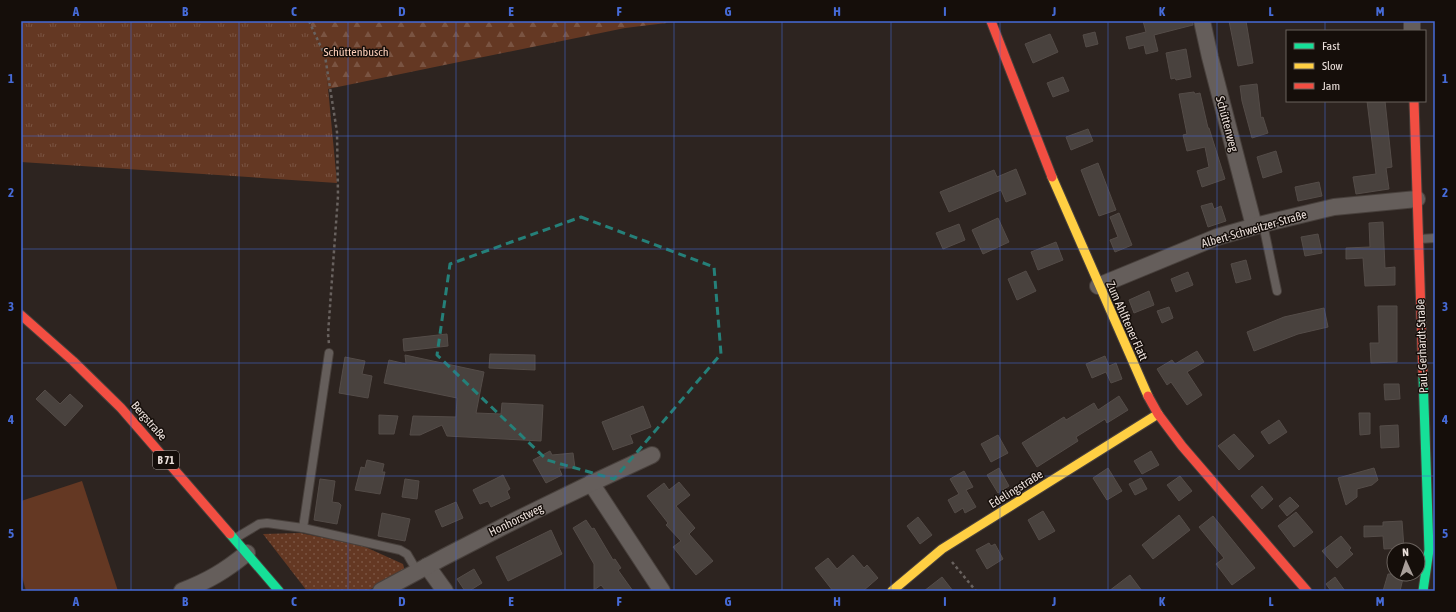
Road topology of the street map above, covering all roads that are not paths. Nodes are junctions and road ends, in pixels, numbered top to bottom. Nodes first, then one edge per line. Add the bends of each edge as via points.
1 (991, 21) edge
2 (1202, 21) edge
3 (1414, 102) edge
4 (1417, 199) junction
5 (1258, 225) junction
6 (1435, 238) edge
7 (1419, 239) junction
8 (1098, 286) junction
9 (1277, 291) dead end
10 (21, 315) edge
11 (329, 353) road end
12 (1158, 414) junction
13 (652, 455) dead end
14 (591, 483) junction
15 (303, 528) junction
16 (234, 539) junction
17 (247, 553) junction
18 (422, 569) junction
19 (182, 591) edge
20 (278, 591) edge
21 (381, 591) edge
22 (445, 591) edge
23 (662, 591) edge
24 (892, 591) edge
25 (1307, 591) edge
26 (1423, 591) edge

1 - 8 street, Zum Ahlftener Flatt via 1052,178
2 - 5 street, Schüttenweg
3 - 4 street, Paul-Gerhardt-Straße
4 - 5 street, Albert-Schweitzer-Straße via 1334,207
4 - 7 street, Paul-Gerhardt-Straße
5 - 8 street, Albert-Schweitzer-Straße via 1217,237
5 - 9 lane
6 - 7 lane
7 - 26 street, Paul-Gerhardt-Straße via 1429,550
8 - 12 street, Zum Ahlftener Flatt via 1144,390
10 - 16 street, Bergstraße / B 71 via 121,408
11 - 15 lane
12 - 24 street, Edelingstraße via 942,549
12 - 25 street, Zum Ahlftener Flatt via 1182,446
13 - 14 street, Honhorstweg
14 - 18 street, Honhorstweg
14 - 23 street
15 - 16 lane via 259,524
15 - 18 lane via 400,550
16 - 17 street, Bergstraße / B 71
17 - 19 street via 209,580
17 - 20 street, Bergstraße / B 71
18 - 21 street, Honhorstweg
18 - 22 street

